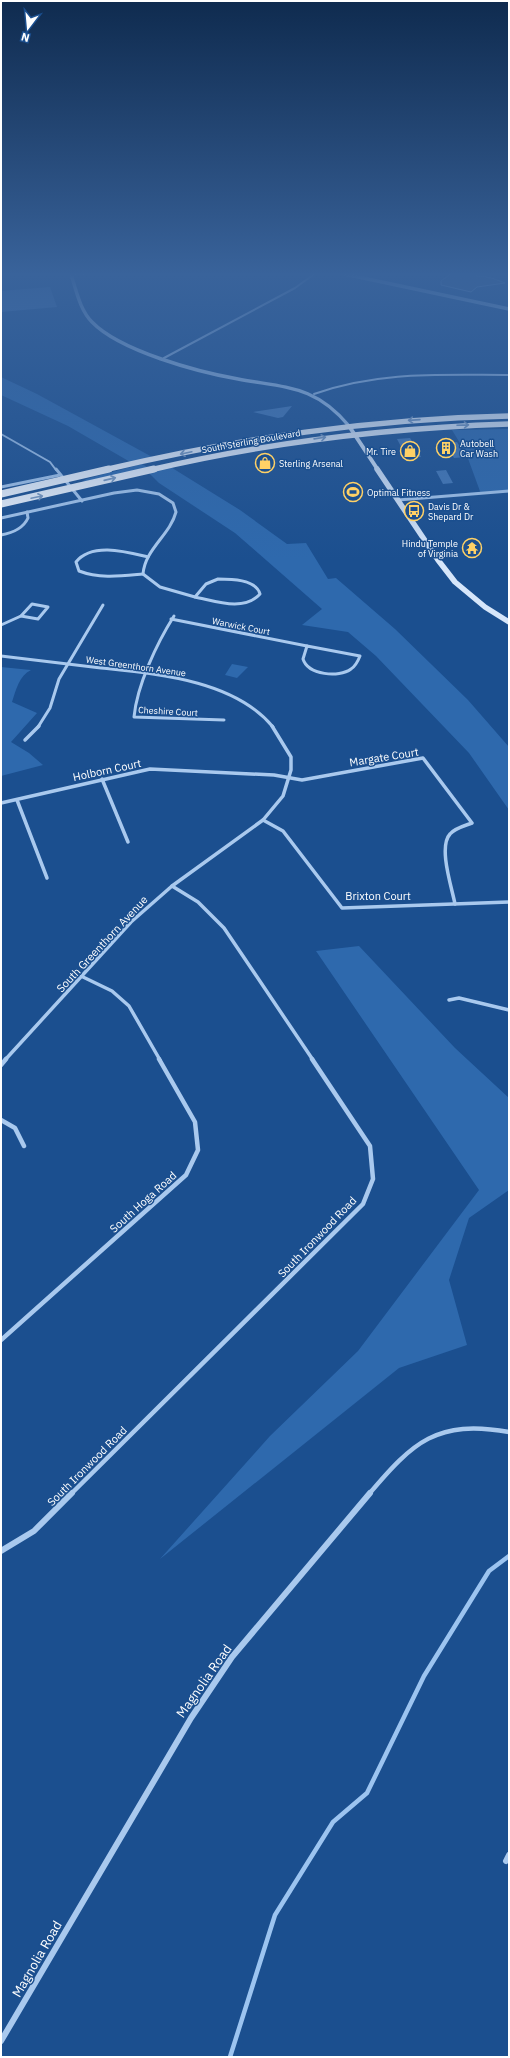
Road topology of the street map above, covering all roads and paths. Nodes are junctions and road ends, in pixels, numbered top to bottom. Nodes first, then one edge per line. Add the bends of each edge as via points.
1 (197, 368) edge
2 (509, 375) edge
3 (314, 394) junction
4 (509, 416) edge
5 (509, 424) edge
6 (349, 426) junction
7 (1, 434) edge
8 (354, 434) junction
9 (6, 437) junction
10 (1, 439) edge
11 (62, 478) junction
12 (1, 487) edge
13 (72, 488) junction
14 (509, 492) edge
15 (1, 494) edge
16 (398, 500) junction
17 (82, 501) junction
18 (1, 504) edge
19 (27, 512) junction
20 (1, 518) edge
21 (1, 535) edge
22 (148, 557) junction
23 (143, 574) junction
24 (195, 597) junction
25 (103, 605) dead end
26 (21, 616) junction
27 (509, 622) edge
28 (1, 626) edge
29 (307, 646) junction
30 (1, 656) edge
31 (67, 664) junction
32 (147, 673) junction
33 (224, 720) dead end
34 (25, 740) dead end
35 (290, 778) junction
36 (102, 779) junction
37 (17, 800) junction
38 (1, 803) edge
39 (263, 820) junction
40 (128, 842) dead end
41 (46, 878) dead end
42 (172, 886) junction
43 (509, 902) edge
44 (455, 904) junction
45 (83, 977) junction
46 (449, 1000) dead end
47 (509, 1010) edge
48 (1, 1065) edge
49 (1, 1120) edge
50 (24, 1146) dead end
51 (1, 1340) edge
52 (509, 1432) edge
53 (1, 1551) edge
54 (1, 2041) edge

1 - 3 street via 224,376
2 - 3 street via 375,377 345,383
3 - 6 street via 336,408
4 -> 6 main road, South Sterling Boulevard via 441,418
8 -> 5 main road, South Sterling Boulevard via 430,427
6 - 8 main road
6 -> 11 main road, South Sterling Boulevard via 230,443
7 - 9 street
13 -> 8 main road, South Sterling Boulevard via 232,452
8 - 16 main road
9 - 10 street
9 - 11 street via 50,462
11 - 12 street
11 - 13 street
11 - 15 main road, South Sterling Boulevard
13 - 17 street
18 -> 13 main road, South Sterling Boulevard
14 - 16 street
16 - 27 main road via 455,582 485,608
17 - 19 street
17 - 22 street via 117,491 139,490 157,493 173,504 176,514 167,532
19 - 20 street
19 - 21 street via 28,518 23,526
22 - 23 street
22 - 23 street via 97,551 82,554 76,562 79,571 87,573 113,576
23 - 24 street via 163,588
24 - 24 street via 206,584 218,579 256,586 260,592 255,600 247,604
25 - 31 street
26 - 26 street via 38,619 48,607 32,604
26 - 28 street
29 - 29 street, Warwick Court via 304,662 312,669 324,673 340,674 351,670 356,666 360,656
29 - 32 street, Warwick Court via 173,617
30 - 31 street, West Greenthorn Avenue
31 - 32 street, West Greenthorn Avenue
31 - 34 street via 59,679 50,708
32 - 33 street, Cheshire Court via 133,712 134,718
32 - 35 street, West Greenthorn Avenue via 181,678 204,685 230,695 252,708 272,725 286,746 291,757
35 - 36 street, Holborn Court via 274,774 150,770
35 - 39 street, South Greenthorn Avenue via 282,796
35 - 44 street, Margate Court via 302,780 423,758 472,823 448,836 444,849
36 - 37 street, Holborn Court
36 - 40 street
37 - 38 street, Holborn Court
37 - 41 street
39 - 42 street, South Greenthorn Avenue
39 - 44 street, Brixton Court via 283,831 342,908
42 - 45 street, South Greenthorn Avenue via 131,922
42 - 53 street, South Ironwood Road via 190,895 212,912 231,937 370,1146 373,1179 363,1204 34,1532
43 - 44 street, Brixton Court
45 - 48 street, South Greenthorn Avenue
45 - 51 street, South Hoga Road via 112,991 128,1006 195,1122 198,1150 186,1175
46 - 47 street via 459,998
49 - 50 street via 15,1128
52 - 54 street, Magnolia Road via 488,1428 458,1428 424,1440 395,1464 232,1657 191,1718

